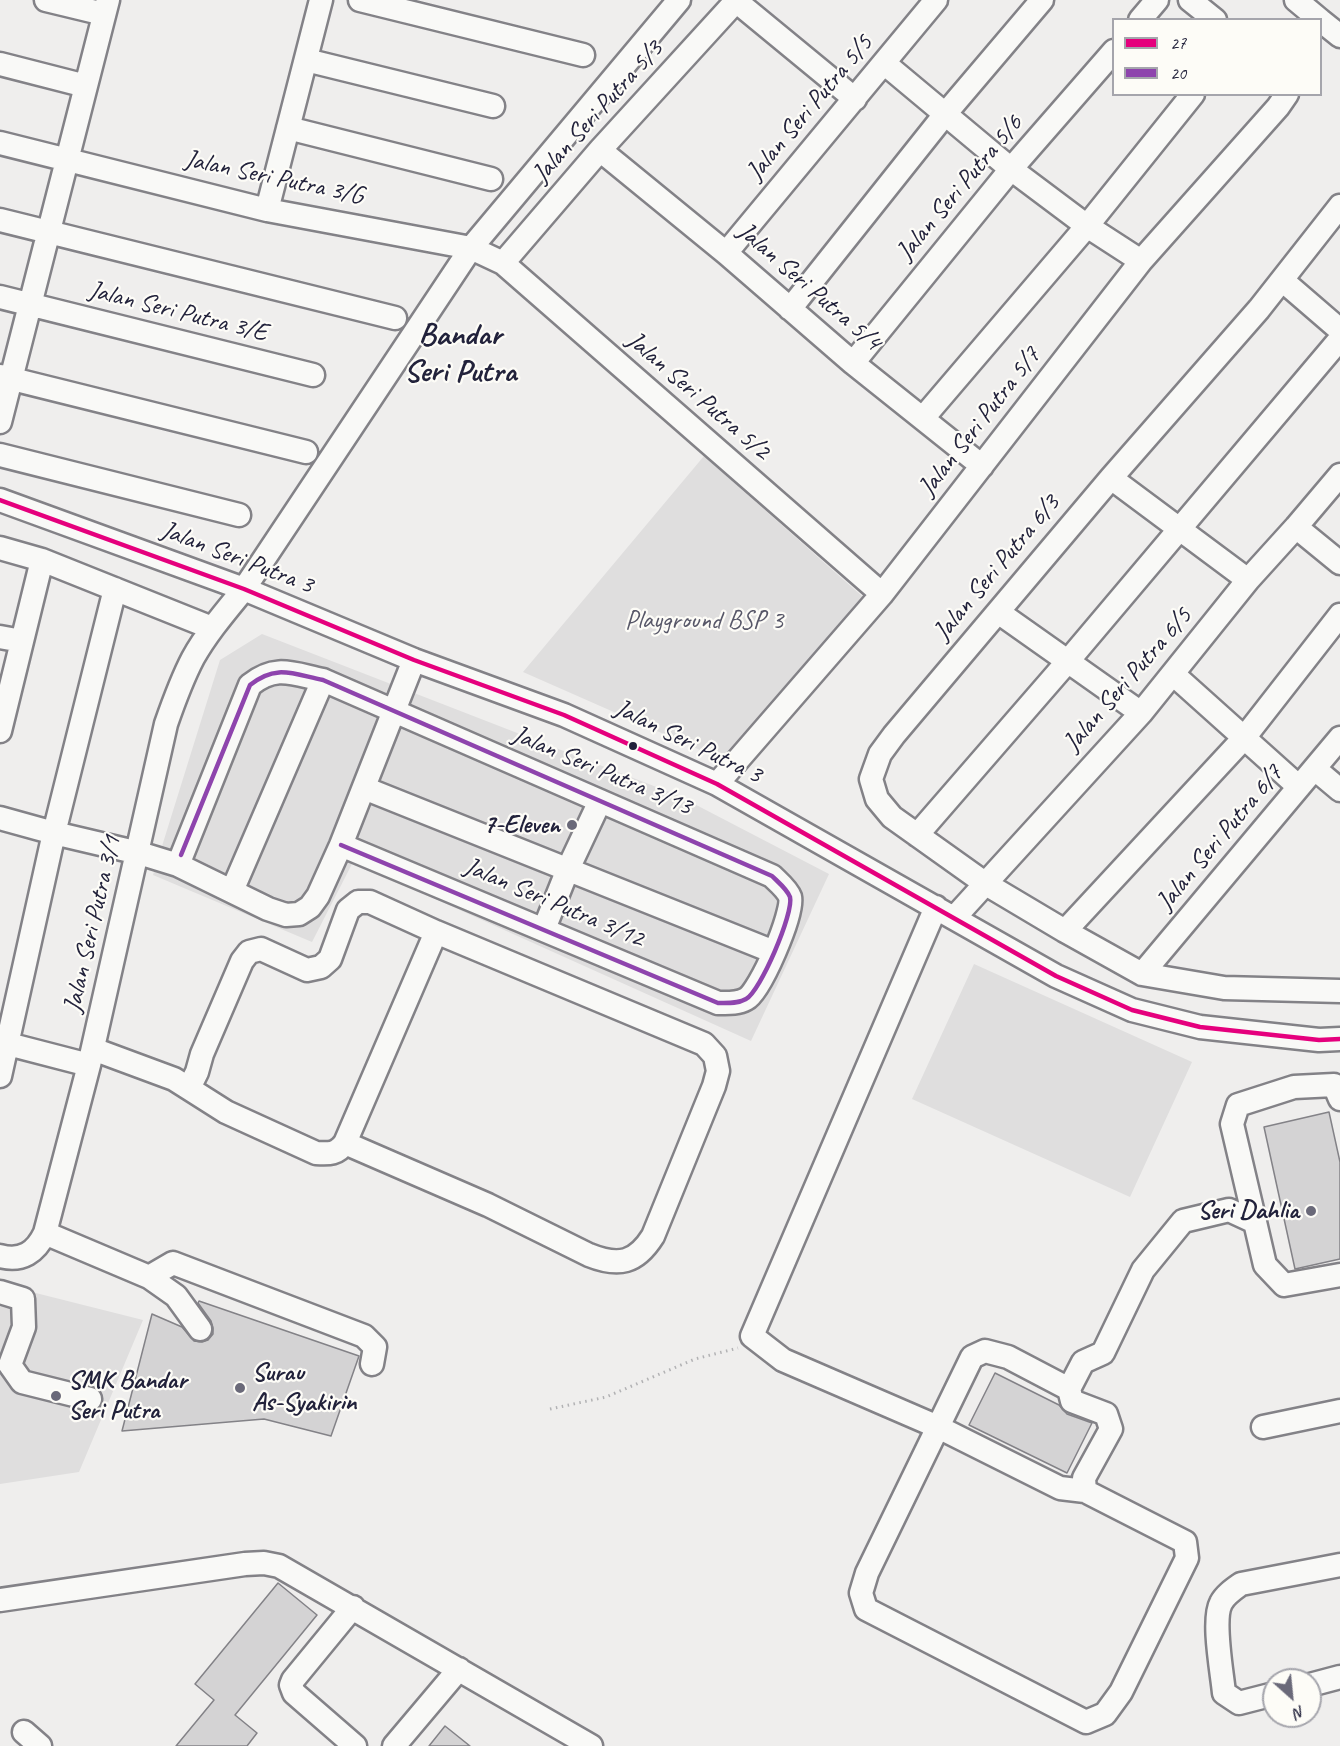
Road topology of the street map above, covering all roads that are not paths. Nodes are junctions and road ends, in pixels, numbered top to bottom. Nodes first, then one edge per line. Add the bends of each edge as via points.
1 (46, 0) edge
2 (321, 0) edge
3 (360, 0) edge
4 (679, 0) edge
5 (736, 0) edge
6 (936, 0) edge
7 (1042, 0) edge
8 (1157, 0) edge
9 (1190, 0) edge
10 (1296, 0) edge
11 (106, 7) edge
12 (1142, 18) edge
13 (1212, 18) edge
14 (1318, 18) edge
15 (1322, 22) edge
16 (1340, 36) edge
17 (1112, 52) edge
18 (583, 55) dead end
19 (306, 60) junction
20 (884, 63) junction
21 (0, 64) edge
22 (86, 86) junction
23 (1190, 96) edge
24 (1285, 96) edge
25 (855, 99) junction
26 (493, 106) dead end
27 (946, 113) junction
28 (288, 128) junction
29 (0, 143) edge
30 (600, 150) junction
31 (67, 160) junction
32 (1011, 169) junction
33 (491, 178) dead end
34 (267, 210) junction
35 (1339, 210) edge
36 (0, 220) edge
37 (1087, 226) junction
38 (49, 232) junction
39 (471, 248) junction
40 (726, 253) junction
41 (1141, 261) junction
42 (502, 263) junction
43 (1282, 280) junction
44 (0, 297) edge
45 (30, 305) junction
46 (790, 309) junction
47 (395, 318) dead end
48 (1340, 330) edge
49 (1340, 339) edge
50 (853, 363) junction
51 (313, 375) dead end
52 (6, 377) edge
53 (923, 418) junction
54 (0, 422) edge
55 (306, 452) dead end
56 (0, 455) edge
57 (982, 466) junction
58 (1340, 475) edge
59 (1111, 478) junction
60 (0, 500) edge
61 (239, 514) dead end
62 (1179, 528) junction
63 (1296, 528) junction
64 (0, 548) edge
65 (42, 560) junction
66 (1340, 563) edge
67 (1248, 580) junction
68 (115, 589) junction
69 (244, 589) junction
70 (882, 594) junction
71 (998, 612) junction
72 (1340, 615) edge
73 (212, 628) junction
74 (11, 639) edge
75 (414, 660) junction
76 (1068, 661) junction
77 (1173, 674) junction
78 (323, 680) junction
79 (393, 712) junction
80 (1141, 713) junction
81 (0, 728) edge
82 (1244, 738) junction
83 (1340, 738) edge
84 (1315, 769) junction
85 (717, 784) junction
86 (1299, 787) junction
87 (364, 788) junction
88 (1340, 790) edge
89 (600, 801) junction
90 (0, 818) edge
91 (54, 833) junction
92 (917, 835) junction
93 (341, 845) junction
94 (139, 853) junction
95 (178, 864) junction
96 (568, 869) junction
97 (986, 884) junction
98 (232, 891) junction
99 (945, 913) junction
100 (544, 929) junction
101 (1065, 931) junction
102 (436, 932) junction
103 (774, 952) junction
104 (1142, 974) junction
105 (1340, 991) edge
106 (747, 999) joint
107 (1340, 1039) edge
108 (4, 1043) edge
109 (91, 1057) junction
110 (0, 1076) edge
111 (189, 1089) junction
112 (1340, 1098) edge
113 (345, 1143) junction
114 (1255, 1222) junction
115 (45, 1233) junction
116 (0, 1257) edge
117 (1340, 1275) edge
118 (149, 1277) junction
119 (0, 1292) edge
120 (200, 1329) dead end
121 (372, 1364) dead end
122 (1069, 1389) junction
123 (90, 1399) dead end
124 (1340, 1411) edge
125 (938, 1427) junction
126 (1263, 1427) dead end
127 (1084, 1491) junction
128 (1340, 1565) edge
129 (0, 1600) edge
130 (353, 1608) junction
131 (459, 1669) junction
132 (1340, 1677) edge
133 (1322, 1682) edge
134 (1262, 1697) edge
135 (586, 1745) edge
136 (355, 1746) edge
137 (394, 1746) edge

1 - 11 street
2 - 19 street
3 - 18 street
4 - 39 street, Jalan Seri Putra 3/1
5 - 25 street
5 - 30 street, Jalan Seri Putra 5/3
6 - 20 street, Jalan Seri Putra 5/5
7 - 27 street
8 - 12 street
9 - 13 street
10 - 14 street
11 - 22 street
15 - 16 street
17 - 32 street, Jalan Seri Putra 5/6
19 - 26 street
19 - 28 street
20 - 25 street, Jalan Seri Putra 5/5
20 - 27 street
21 - 22 street
22 - 31 street
23 - 37 street
24 - 41 street, Jalan Seri Putra 5/7
25 - 40 street, Jalan Seri Putra 5/5
27 - 32 street
27 - 46 street
28 - 33 street
28 - 34 street
29 - 31 street, Jalan Seri Putra 3/G
30 - 40 street, Jalan Seri Putra 5/4
30 - 42 street, Jalan Seri Putra 5/3
31 - 34 street, Jalan Seri Putra 3/G
31 - 38 street
32 - 37 street
32 - 50 street, Jalan Seri Putra 5/6
34 - 39 street, Jalan Seri Putra 3/G
35 - 43 street, Jalan Seri Putra 6/3
36 - 38 street
37 - 41 street
37 - 53 street
38 - 45 street
38 - 47 street
39 - 42 street, Jalan Seri Putra 5/2
39 - 69 street, Jalan Seri Putra 3/1
40 - 46 street, Jalan Seri Putra 5/4
41 - 57 street, Jalan Seri Putra 5/7
42 - 70 street, Jalan Seri Putra 5/2
43 - 48 street
43 - 59 street, Jalan Seri Putra 6/3
44 - 45 street, Jalan Seri Putra 3/E
45 - 51 street, Jalan Seri Putra 3/E
45 - 52 street
46 - 50 street, Jalan Seri Putra 5/4
49 - 62 street
50 - 53 street, Jalan Seri Putra 5/4
52 - 54 street
52 - 55 street
53 - 57 street, Jalan Seri Putra 5/4
56 - 61 street
57 - 70 street, Jalan Seri Putra 5/7
58 - 63 street, Jalan Seri Putra 6/5
59 - 62 street
59 - 71 street, Jalan Seri Putra 6/3
60 - 69 street, Jalan Seri Putra 3
62 - 67 street
62 - 76 street
63 - 66 street
63 - 67 street, Jalan Seri Putra 6/5
64 - 65 street
65 - 68 street
65 - 74 street
67 - 77 street, Jalan Seri Putra 6/5
68 - 73 street
68 - 91 street
69 - 73 street, Jalan Seri Putra 3/1
69 - 75 street, Jalan Seri Putra 3
70 - 85 street, Jalan Seri Putra 5/7
71 - 76 street
71 - 92 street, Jalan Seri Putra 6/3 via 880,754 871,779 877,799 892,817
72 - 82 street
73 - 94 street, Jalan Seri Putra 3/1 via 193,657 166,723
74 - 81 street
75 - 79 street
75 - 85 street, Jalan Seri Putra 3 via 564,715
76 - 80 street
76 - 92 street
77 - 80 street, Jalan Seri Putra 6/5
77 - 82 street
78 - 79 street, Jalan Seri Putra 3/13
78 - 95 street, Jalan Seri Putra 3/13 via 277,671 263,674 250,685
78 - 98 street
79 - 87 street
79 - 89 street, Jalan Seri Putra 3/13
80 - 97 street, Jalan Seri Putra 6/5
82 - 86 street
82 - 101 street
83 - 84 street, Jalan Seri Putra 6/7
84 - 86 street, Jalan Seri Putra 6/7
84 - 88 street
85 - 99 street, Jalan Seri Putra 3
86 - 104 street, Jalan Seri Putra 6/7
87 - 93 street
87 - 96 street
89 - 96 street
89 - 103 street, Jalan Seri Putra 3/13 via 772,876 790,897 791,910
90 - 91 street
91 - 94 street
91 - 108 street
92 - 97 street, Jalan Seri Putra 6/3
93 - 98 street via 318,896 299,914 286,915
93 - 100 street, Jalan Seri Putra 3/12
94 - 95 street
94 - 109 street, Jalan Seri Putra 3/1
95 - 98 street
96 - 100 street
96 - 103 street
97 - 99 street, Jalan Seri Putra 6/5
97 - 101 street, Jalan Seri Putra 6/3
99 - 107 street, Jalan Seri Putra 3 via 1056,976 1132,1010 1211,1028
99 - 125 street via 752,1336 783,1360
100 - 106 street, Jalan Seri Putra 3/12 via 718,1003
101 - 104 street, Jalan Seri Putra 6/3
102 - 111 street via 370,902 358,902 348,910 330,959 321,967 307,970 261,949 249,952
102 - 113 street
102 - 113 street via 704,1044 715,1056 718,1071 714,1086 653,1236 634,1257 604,1261
103 - 106 street, Jalan Seri Putra 3/13 via 756,990
104 - 105 street, Jalan Seri Putra 6/3 via 1224,988
108 - 109 street
108 - 110 street
109 - 111 street via 133,1062
109 - 115 street, Jalan Seri Putra 3/1
111 - 113 street via 226,1112 316,1153 329,1154
112 - 114 street via 1334,1085 1324,1085 1294,1088 1238,1105 1232,1124
114 - 117 street via 1265,1265 1284,1285
114 - 122 street via 1229,1210 1183,1221 1143,1270 1103,1353 1083,1362
115 - 116 street, Jalan Seri Putra 3/1 via 39,1246 26,1255
115 - 118 street
118 - 120 street via 176,1296
118 - 121 street via 173,1263 221,1280 364,1336 375,1347
119 - 123 street via 23,1299 24,1327 10,1365 22,1382
122 - 125 street via 1008,1357 985,1351 972,1357
122 - 127 street via 1072,1401 1106,1414 1111,1429 1084,1478
124 - 126 street
125 - 127 street via 1060,1488
125 - 127 street via 867,1573 861,1593 866,1609 1086,1722 1105,1714 1121,1692 1187,1558 1185,1542
128 - 134 street via 1241,1584 1220,1604 1216,1620 1224,1693 1239,1703
129 - 130 street via 264,1563 292,1572
130 - 131 street
130 - 136 street via 291,1685 294,1693
131 - 135 street
131 - 137 street
132 - 133 street

